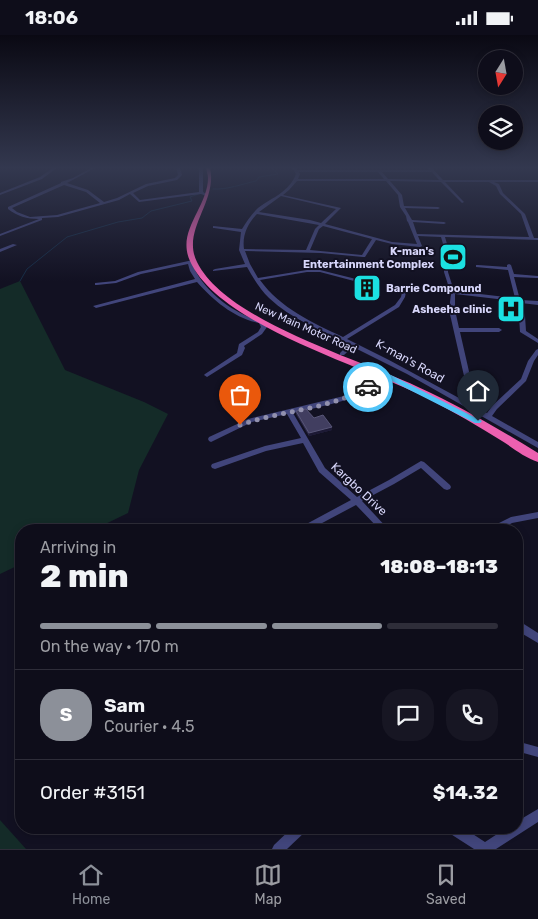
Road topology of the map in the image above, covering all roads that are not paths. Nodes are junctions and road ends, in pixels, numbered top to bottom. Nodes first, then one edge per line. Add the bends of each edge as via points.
1 (14, 205) joint
2 (95, 205) edge
3 (200, 205) edge
4 (203, 205) edge
5 (265, 205) edge
6 (328, 205) edge
7 (514, 205) edge
8 (4, 207) dead end
9 (402, 207) joint
10 (438, 208) dead end
11 (255, 212) junction
12 (46, 217) junction
13 (409, 221) junction
14 (444, 223) dead end
15 (321, 224) junction
16 (214, 227) dead end
17 (244, 231) junction
18 (0, 235) edge
19 (416, 235) junction
20 (443, 236) junction
21 (375, 238) junction
22 (532, 239) junction
23 (538, 239) edge
24 (15, 245) dead end
25 (242, 250) junction
26 (0, 251) edge
27 (307, 252) junction
28 (191, 262) junction
29 (248, 265) junction
30 (478, 266) dead end
31 (510, 269) junction
32 (215, 270) dead end
33 (536, 277) dead end
34 (258, 279) junction
35 (198, 280) junction
36 (354, 280) dead end
37 (97, 284) dead end
38 (405, 288) dead end
39 (452, 291) junction
40 (517, 300) junction
41 (538, 303) edge
42 (96, 306) dead end
43 (261, 322) junction
44 (457, 330) junction
45 (499, 330) dead end
46 (344, 339) junction
47 (538, 341) edge
48 (353, 344) junction
49 (538, 351) edge
50 (342, 354) junction
51 (207, 375) dead end
52 (384, 375) junction
53 (459, 401) junction
54 (289, 412) junction
55 (488, 417) junction
56 (211, 439) dead end
57 (304, 440) junction
58 (538, 445) edge
59 (538, 453) edge
60 (538, 458) edge
61 (215, 466) dead end
62 (447, 487) dead end
63 (356, 500) junction
64 (538, 515) edge
65 (313, 524) edge
66 (379, 524) edge
67 (504, 524) edge
68 (523, 628) edge
69 (538, 638) edge
70 (523, 748) edge
71 (538, 751) edge
72 (538, 815) edge
73 (523, 824) edge
74 (294, 834) edge
75 (461, 834) edge
76 (507, 834) edge
77 (484, 848) edge
78 (278, 849) edge

1 - 8 street
1 - 12 street via 9,208 22,216
2 - 12 street
3 - 28 highway, New Main Motor Road via 191,232
4 - 50 highway, New Main Motor Road via 194,231 193,248 196,261 209,281 237,305 264,321
5 - 11 street
6 - 15 street via 338,207 338,210
7 - 22 street via 523,213
9 - 10 street
9 - 13 street
11 - 15 street
11 - 17 street
12 - 18 street
13 - 14 street
13 - 19 street
15 - 21 street
15 - 27 street
16 - 17 street
17 - 25 street
19 - 20 street
19 - 21 street via 420,246
20 - 22 street
20 - 39 street via 447,251 446,272
21 - 27 street via 363,256
22 - 23 street
24 - 26 street
25 - 27 street
25 - 29 street, K-man's Road
28 - 35 street via 192,273
28 - 37 street
28 - 43 highway, New Main Motor Road via 219,296
29 - 32 street
29 - 34 street, K-man's Road
30 - 31 street
31 - 33 street
31 - 40 street
34 - 36 street via 320,271
34 - 46 street, K-man's Road via 270,296 285,307
35 - 42 street
35 - 43 street via 225,305 249,320
38 - 46 street via 397,306
39 - 40 street
39 - 44 street
40 - 41 street
40 - 47 street via 524,334
43 - 51 street via 262,331 241,345 240,354
43 - 52 highway, New Main Motor Road
44 - 45 street
44 - 53 street via 470,389
46 - 48 street, K-man's Road
48 - 50 street
48 - 53 street, K-man's Road
49 - 55 street via 524,379
50 - 59 highway, New Main Motor Road via 417,385
52 - 54 street via 350,396
52 - 60 highway, New Main Motor Road via 461,411
53 - 55 street, K-man's Road
54 - 56 street via 250,421
54 - 57 street, Kargbo Drive
55 - 58 street, K-man's Road
57 - 61 street
57 - 63 street, Kargbo Drive via 322,470
62 - 63 street via 421,464 391,484
63 - 65 street
63 - 66 street, Kargbo Drive
64 - 67 street
68 - 69 street
70 - 71 street
72 - 73 street
74 - 78 street
75 - 77 street
76 - 77 street

